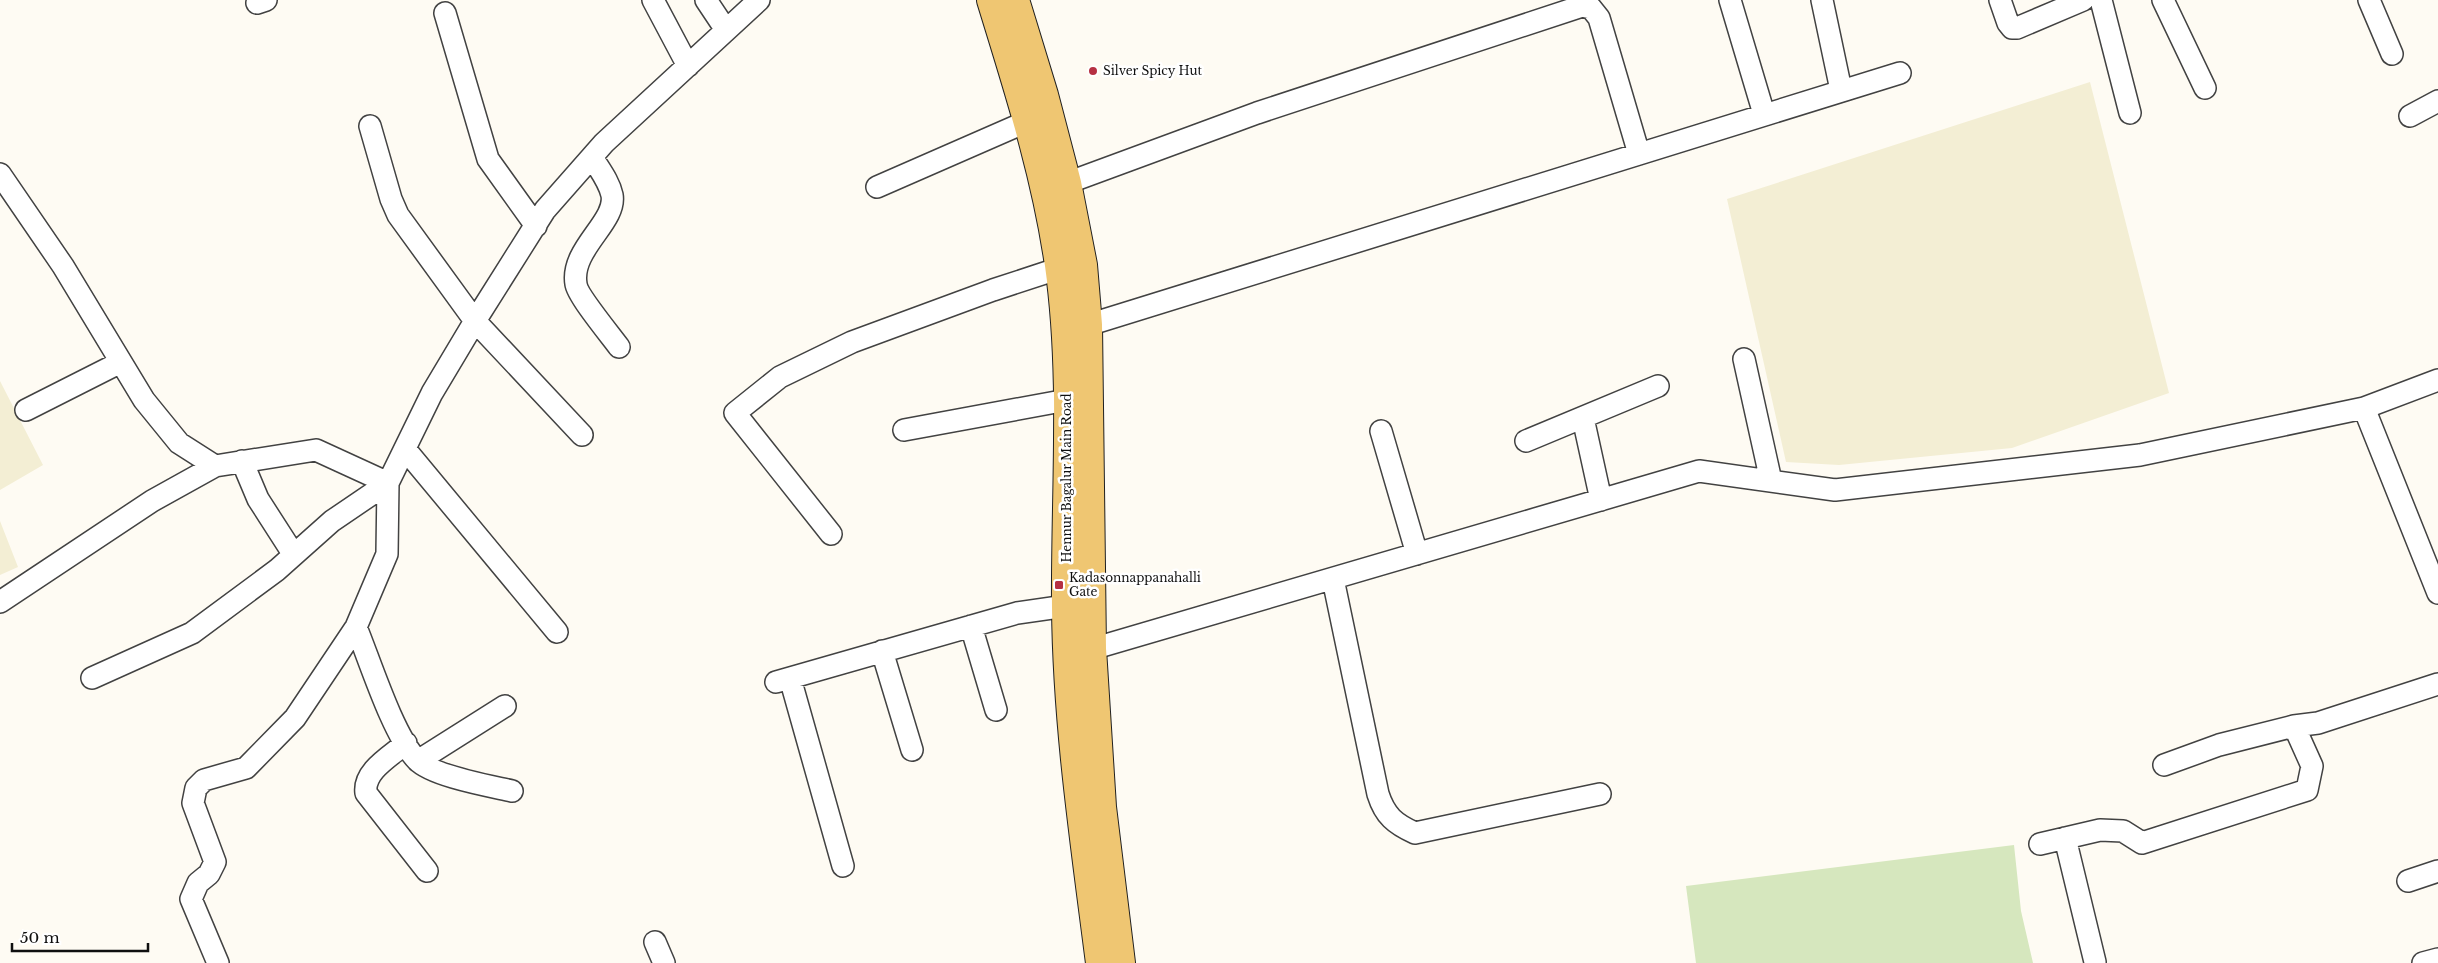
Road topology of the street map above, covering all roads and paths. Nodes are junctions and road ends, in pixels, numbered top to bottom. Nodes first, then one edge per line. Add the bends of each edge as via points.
1 (652, 0) edge
2 (706, 0) edge
3 (758, 0) edge
4 (991, 0) edge
5 (1015, 0) edge
6 (1730, 0) edge
7 (1822, 0) edge
8 (2000, 0) edge
9 (2084, 0) edge
10 (2101, 0) edge
11 (2163, 0) edge
12 (2369, 0) edge
13 (445, 13) dead end
14 (726, 30) junction
15 (2392, 54) dead end
16 (688, 66) junction
17 (1900, 73) dead end
18 (2205, 88) dead end
19 (1841, 90) junction
20 (2438, 101) edge
21 (2130, 113) dead end
22 (1764, 114) junction
23 (2410, 116) dead end
24 (1028, 121) junction
25 (370, 126) dead end
26 (1639, 154) junction
27 (592, 158) junction
28 (0, 174) edge
29 (1067, 183) junction
30 (877, 187) dead end
31 (536, 226) junction
32 (1071, 266) junction
33 (475, 321) junction
34 (1088, 325) junction
35 (619, 347) dead end
36 (1744, 359) dead end
37 (121, 362) junction
38 (2438, 380) edge
39 (1658, 386) dead end
40 (1068, 400) junction
41 (2364, 408) junction
42 (26, 410) dead end
43 (1583, 418) junction
44 (904, 430) dead end
45 (1380, 431) dead end
46 (582, 435) dead end
47 (1526, 442) dead end
48 (405, 448) junction
49 (242, 461) junction
50 (214, 466) junction
51 (1771, 481) junction
52 (388, 483) junction
53 (1601, 500) junction
54 (831, 534) dead end
55 (1417, 554) junction
56 (294, 555) junction
57 (1333, 579) junction
58 (2438, 593) edge
59 (0, 602) edge
60 (1066, 606) junction
61 (971, 626) junction
62 (356, 627) junction
63 (557, 632) dead end
64 (1080, 650) junction
65 (882, 651) junction
66 (92, 678) dead end
67 (2438, 684) edge
68 (505, 706) dead end
69 (996, 710) dead end
70 (2294, 726) junction
71 (406, 743) junction
72 (912, 750) dead end
73 (418, 761) junction
74 (2164, 765) dead end
75 (512, 791) dead end
76 (1600, 794) dead end
77 (2065, 838) junction
78 (2040, 844) dead end
79 (843, 866) dead end
80 (427, 871) dead end
81 (2438, 871) edge
82 (2408, 881) dead end
83 (655, 942) dead end
84 (2438, 959) edge
85 (2095, 962) edge
86 (218, 963) edge
87 (664, 963) edge
88 (1100, 963) edge
89 (1121, 963) edge
90 (2422, 963) edge

1 - 16 street
2 - 14 street
3 - 14 street
4 - 24 main road, Hennur Bagalur Main Road
5 - 29 main road, Hennur Bagalur Main Road
6 - 22 street
7 - 19 street
8 - 9 street via 2008,23 2017,28
10 - 21 street
11 - 18 street
12 - 15 street
13 - 31 street via 488,159
14 - 16 street
16 - 27 street via 604,143
17 - 19 street
19 - 22 street
20 - 23 street
22 - 26 street
24 - 30 street
24 - 32 main road, Hennur Bagalur Main Road
25 - 33 street via 398,215
26 - 29 street via 1599,18 1592,8 1582,6 1257,113
26 - 34 street
27 - 31 street
27 - 35 street via 606,179 612,196 609,212 579,257 576,286
28 - 37 street
29 - 32 main road, Hennur Bagalur Main Road
31 - 33 street
32 - 34 main road, Hennur Bagalur Main Road
32 - 40 main road, Hennur Bagalur Main Road via 1065,328
32 - 54 street via 852,342 780,376 735,413
33 - 46 street
33 - 48 street via 432,393
34 - 64 main road, Hennur Bagalur Main Road
36 - 51 street
37 - 42 street
37 - 50 street via 144,400 179,443
38 - 41 street
39 - 43 street
40 - 44 street
40 - 60 main road, Hennur Bagalur Main Road
41 - 51 street via 2140,456 1835,490
41 - 58 street
43 - 47 street
43 - 53 street
45 - 55 street
48 - 52 street
48 - 63 street
49 - 50 street
49 - 52 street via 316,450
49 - 56 street via 258,499
50 - 59 street via 152,501
51 - 53 street via 1699,471
52 - 56 street via 332,521
52 - 62 street via 387,554
53 - 55 street
55 - 57 street
56 - 66 street via 192,633
57 - 64 street
57 - 76 street via 1378,794 1383,810 1401,827 1415,833
60 - 61 street via 1017,613
60 - 64 main road, Hennur Bagalur Main Road
61 - 65 street
61 - 69 street
62 - 71 street
62 - 86 street via 295,718 246,768 204,780 196,788 193,803 215,862 209,874 198,883 191,899
64 - 88 main road, Hennur Bagalur Main Road via 1079,800
64 - 89 main road, Hennur Bagalur Main Road
65 - 72 street
65 - 79 street via 783,680
67 - 70 street via 2318,723
68 - 73 street
70 - 74 street via 2219,745
70 - 77 street via 2312,766 2307,790 2142,843 2123,831 2100,830
71 - 73 street
71 - 80 street via 368,775 364,784 366,793
73 - 75 street via 450,777
77 - 78 street
77 - 85 street
81 - 82 street
83 - 87 street
84 - 90 street

